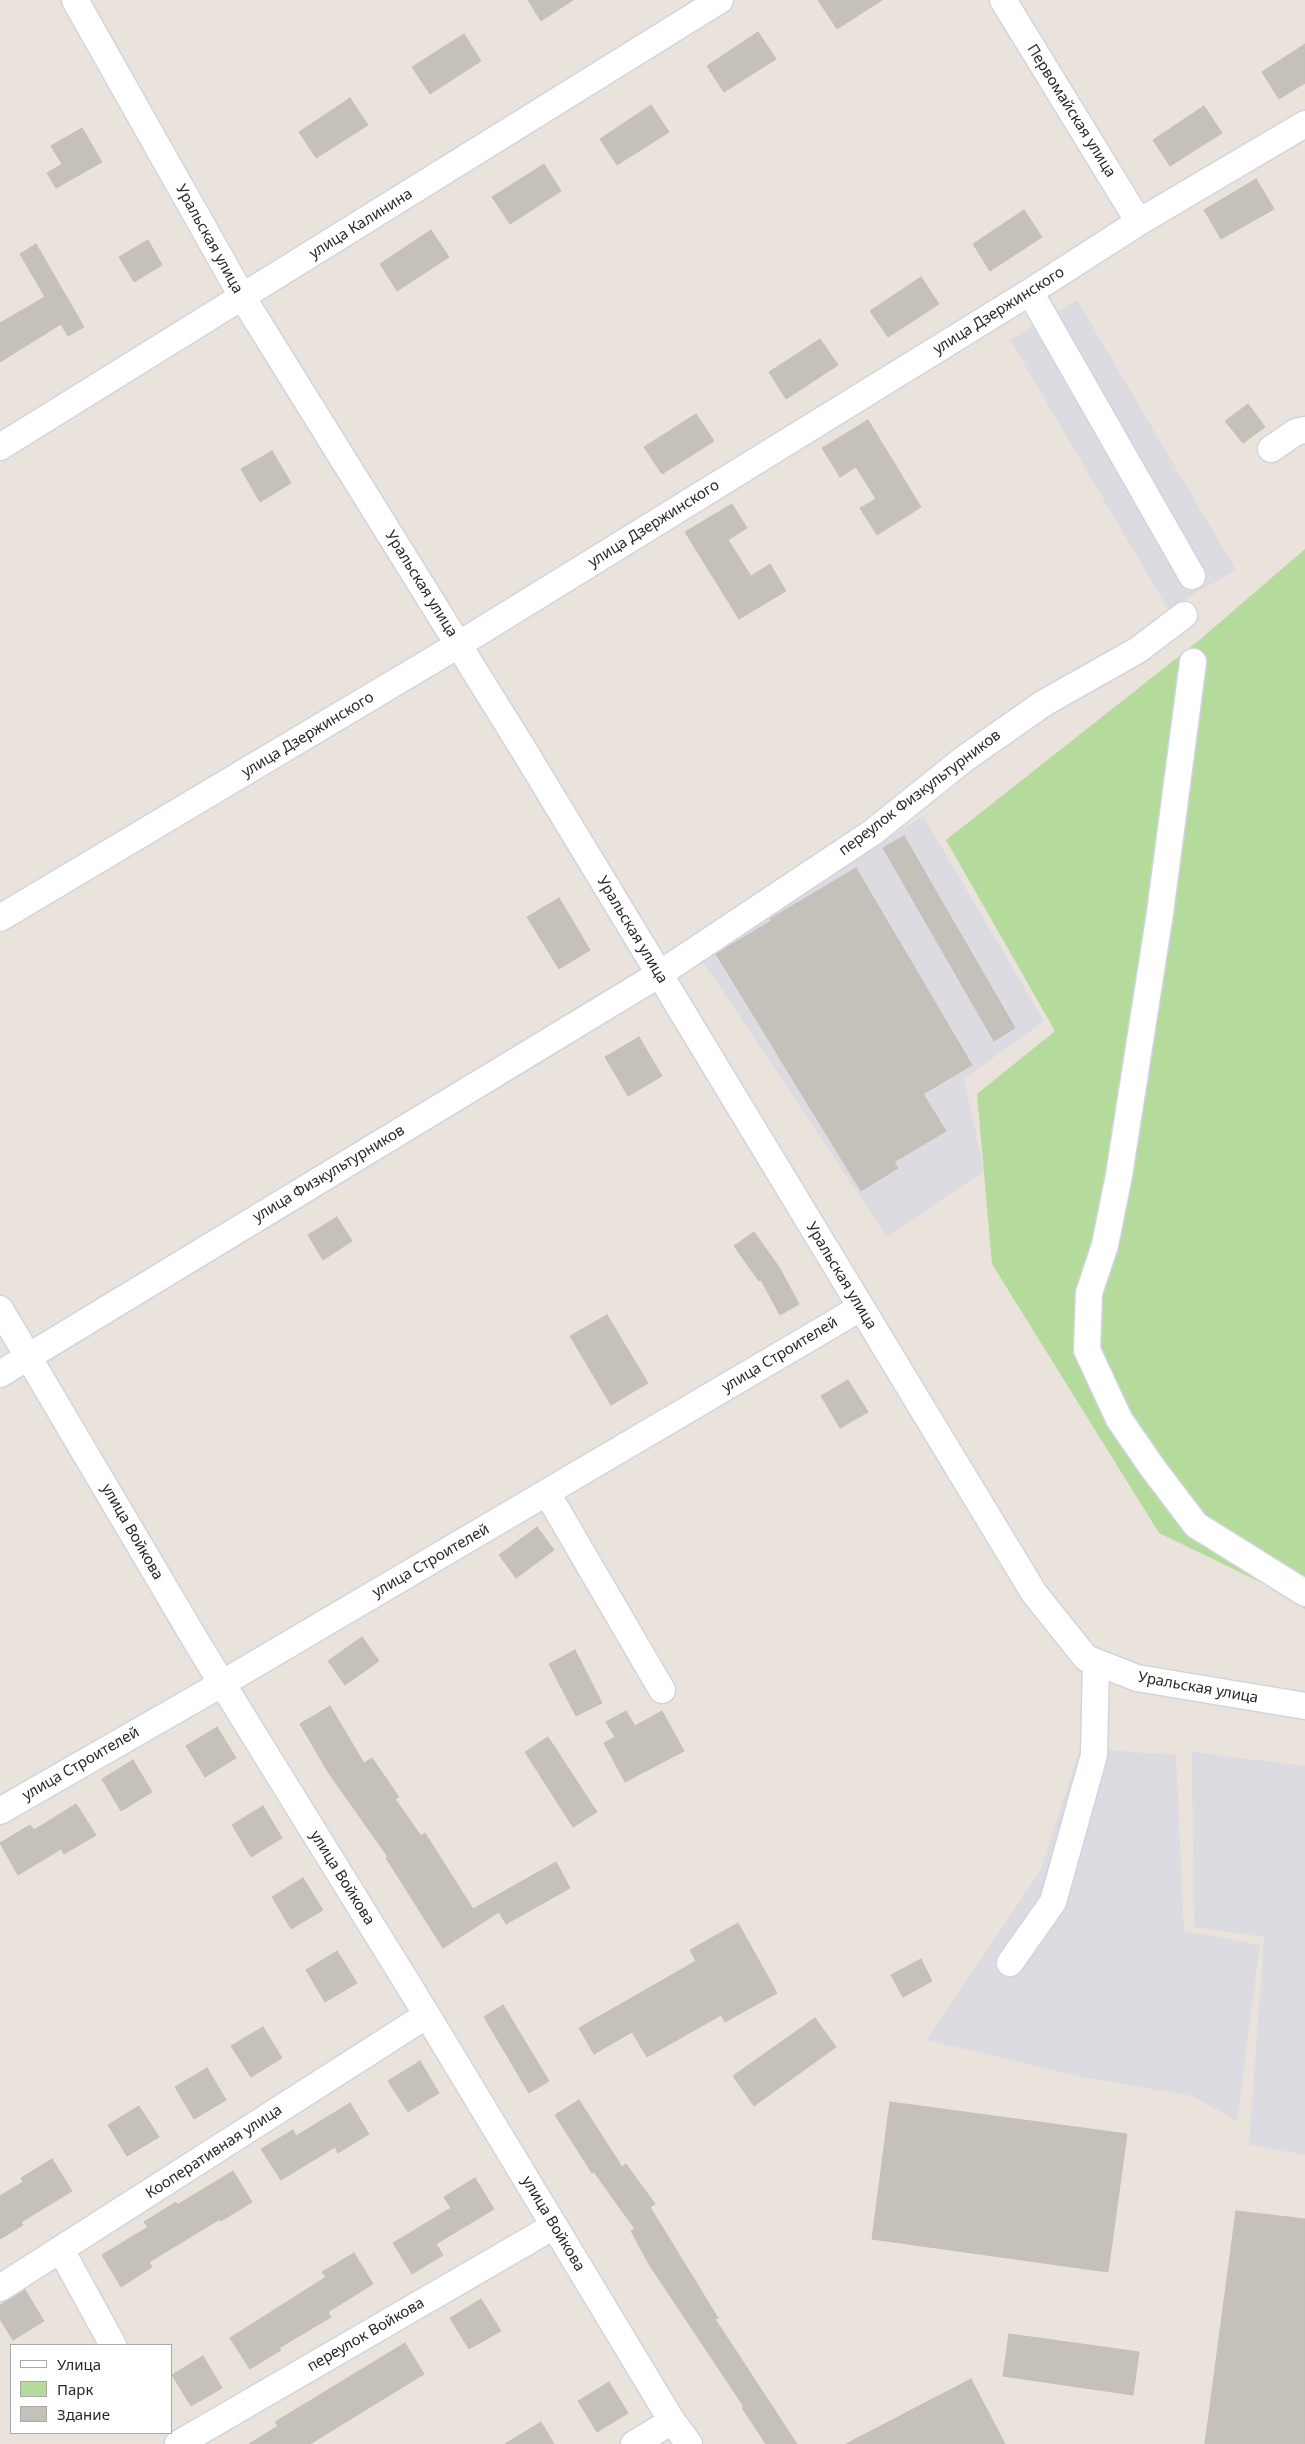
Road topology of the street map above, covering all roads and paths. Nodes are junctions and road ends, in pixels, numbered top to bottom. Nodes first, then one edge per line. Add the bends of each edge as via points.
1 (720, 0) edge
2 (1003, 0) edge
3 (83, 3) edge
4 (1305, 124) edge
5 (1139, 222) junction
6 (1030, 292) junction
7 (243, 298) junction
8 (1305, 430) edge
9 (0, 447) edge
10 (1271, 449) dead end
11 (1192, 576) dead end
12 (1184, 615) dead end
13 (458, 645) junction
14 (1193, 662) dead end
15 (0, 918) edge
16 (658, 975) junction
17 (860, 1308) junction
18 (0, 1309) edge
19 (29, 1356) junction
20 (0, 1374) edge
21 (546, 1493) junction
22 (1305, 1593) edge
23 (1096, 1662) junction
24 (222, 1683) junction
25 (662, 1690) dead end
26 (1305, 1706) edge
27 (0, 1810) edge
28 (1010, 1962) dead end
29 (427, 2015) junction
30 (554, 2226) junction
31 (61, 2250) junction
32 (0, 2288) edge
33 (113, 2344) edge
34 (672, 2421) junction
35 (178, 2444) edge
36 (634, 2444) edge
37 (689, 2444) edge

1 - 7 street, улица Калинина
2 - 5 street, Первомайская улица
3 - 7 street, Уральская улица
4 - 5 street, улица Дзержинского
5 - 6 street, улица Дзержинского
6 - 11 street
6 - 13 street, улица Дзержинского
7 - 9 street, улица Калинина
7 - 13 street, Уральская улица
8 - 10 street via 1296,432
12 - 16 street, переулок Физкультурников via 1138,650 1044,703 964,759 873,832
13 - 15 street, улица Дзержинского
13 - 16 street, Уральская улица
14 - 22 street via 1160,913 1119,1175 1105,1245 1089,1292 1087,1350 1119,1419 1196,1525
16 - 17 street, Уральская улица
16 - 19 street, улица Физкультурников
17 - 21 street, улица Строителей
17 - 23 street, Уральская улица via 1034,1594 1086,1658
18 - 19 street, улица Войкова
19 - 20 street, улица Физкультурников
19 - 24 street, улица Войкова
21 - 24 street, улица Строителей
21 - 25 street
23 - 26 street, Уральская улица via 1137,1678
23 - 28 street via 1094,1755 1056,1893
24 - 27 street, улица Строителей
24 - 29 street, улица Войкова
29 - 30 street, улица Войкова
29 - 31 street, Кооперативная улица
30 - 34 street, улица Войкова
30 - 35 street, переулок Войкова
31 - 32 street, Кооперативная улица
31 - 33 street
34 - 36 street
34 - 37 street, улица Войкова

